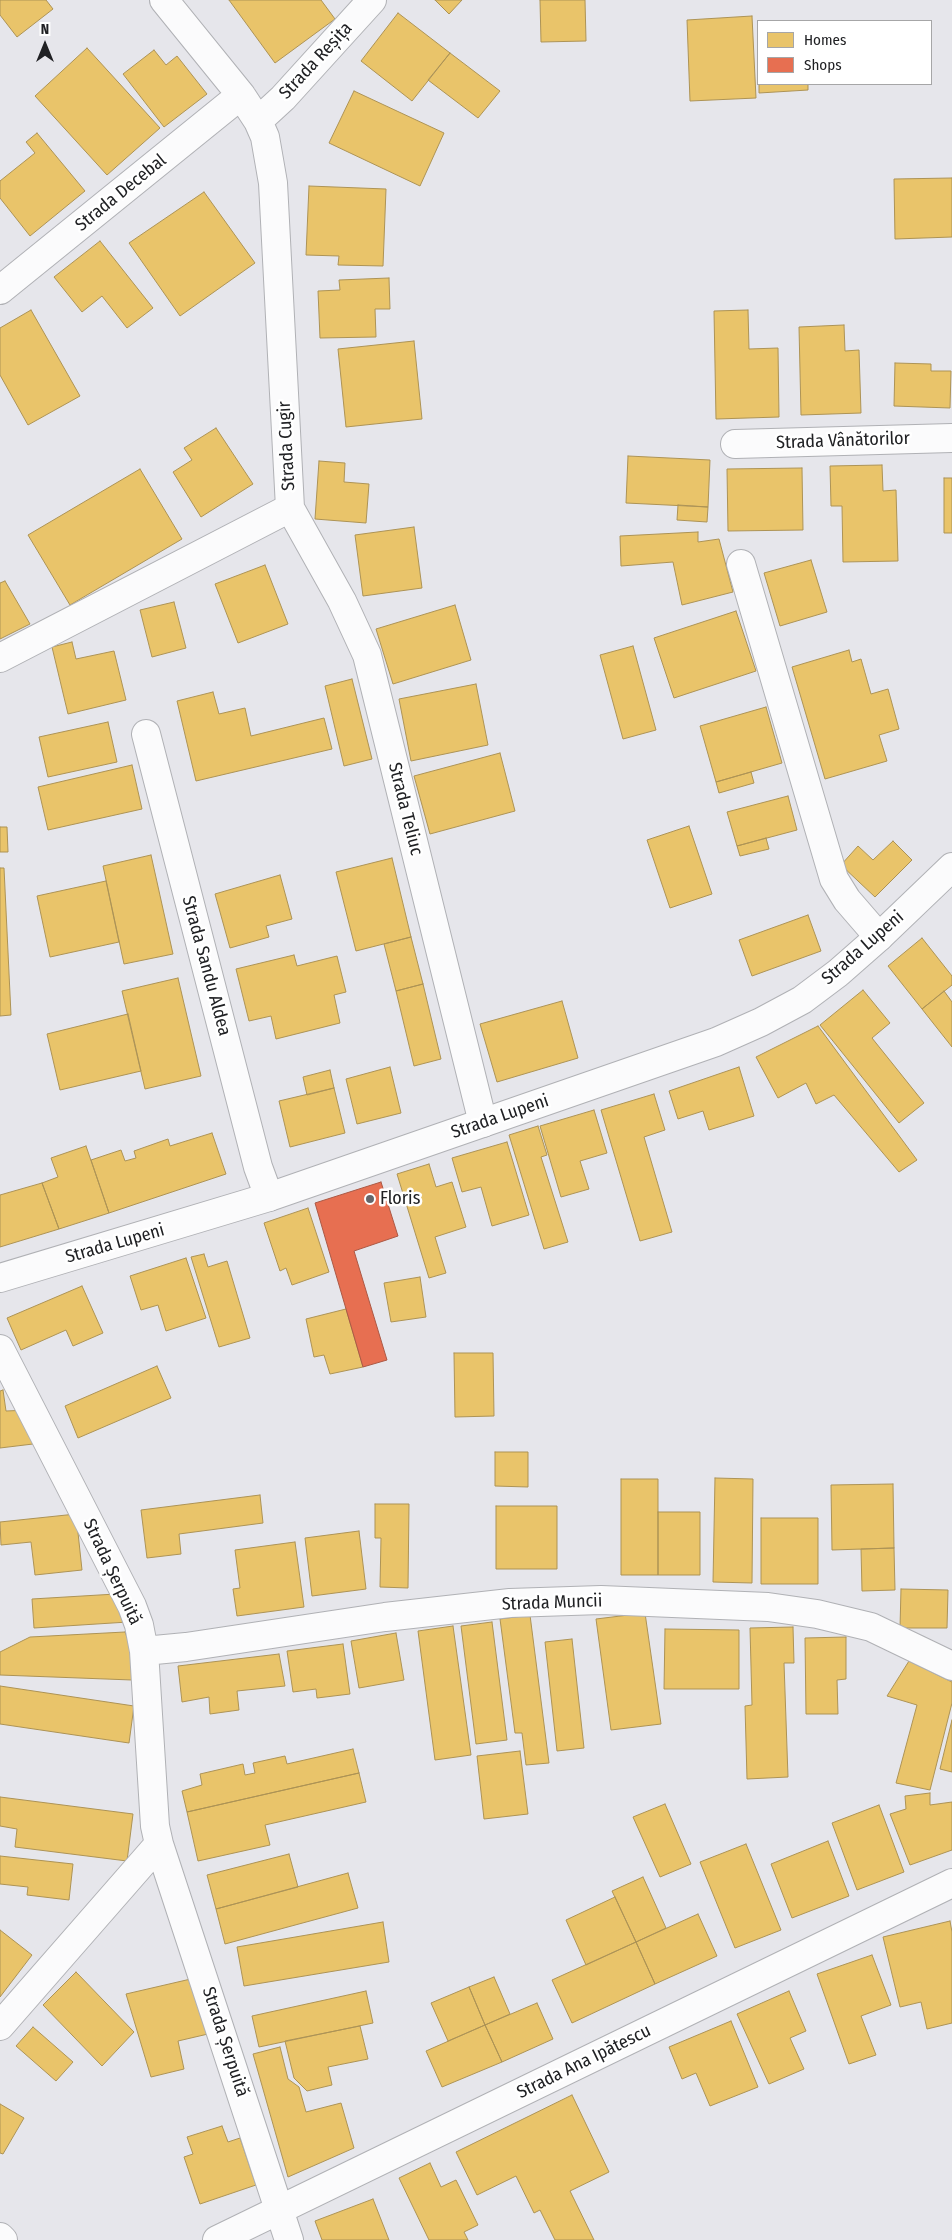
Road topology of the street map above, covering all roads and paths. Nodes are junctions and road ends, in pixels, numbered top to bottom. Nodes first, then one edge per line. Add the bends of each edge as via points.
1 (164, 0) edge
2 (372, 0) edge
3 (241, 95) junction
4 (258, 121) junction
5 (0, 290) edge
6 (952, 438) edge
7 (735, 444) dead end
8 (290, 508) junction
9 (741, 564) dead end
10 (0, 658) edge
11 (146, 734) dead end
12 (952, 868) edge
13 (879, 937) junction
14 (483, 1123) junction
15 (269, 1197) junction
16 (0, 1278) edge
17 (0, 1350) edge
18 (144, 1651) junction
19 (952, 1666) edge
20 (159, 1844) junction
21 (952, 1883) edge
22 (0, 2026) edge
23 (280, 2209) junction
24 (0, 2237) edge
25 (3, 2240) edge
26 (217, 2240) edge
27 (289, 2240) edge

1 - 3 street, Strada Cugir
2 - 4 street, Strada Reșița
3 - 4 street, Strada Cugir
3 - 5 street, Strada Decebal
4 - 8 street, Strada Cugir via 265,137 273,183
6 - 7 street, Strada Vânătorilor
8 - 10 street, Strada Cugir
8 - 14 street, Strada Teliuc via 342,601 367,655
9 - 13 street via 834,879 847,900
11 - 15 street, Strada Sandu Aldea via 258,1167
12 - 13 street, Strada Lupeni
13 - 14 street, Strada Lupeni via 802,1000 761,1022 716,1042
14 - 15 street, Strada Lupeni
15 - 16 street, Strada Lupeni
17 - 18 street, Strada Șerpuită via 132,1606
18 - 19 street, Strada Muncii via 510,1603 601,1600 768,1607 817,1614 871,1627
18 - 20 street, Strada Șerpuită via 155,1826
20 - 22 street
20 - 23 street, Strada Șerpuită
21 - 23 street, Strada Ana Ipătescu
23 - 26 street, Strada Ana Ipătescu
23 - 27 street, Strada Șerpuită
24 - 25 street

